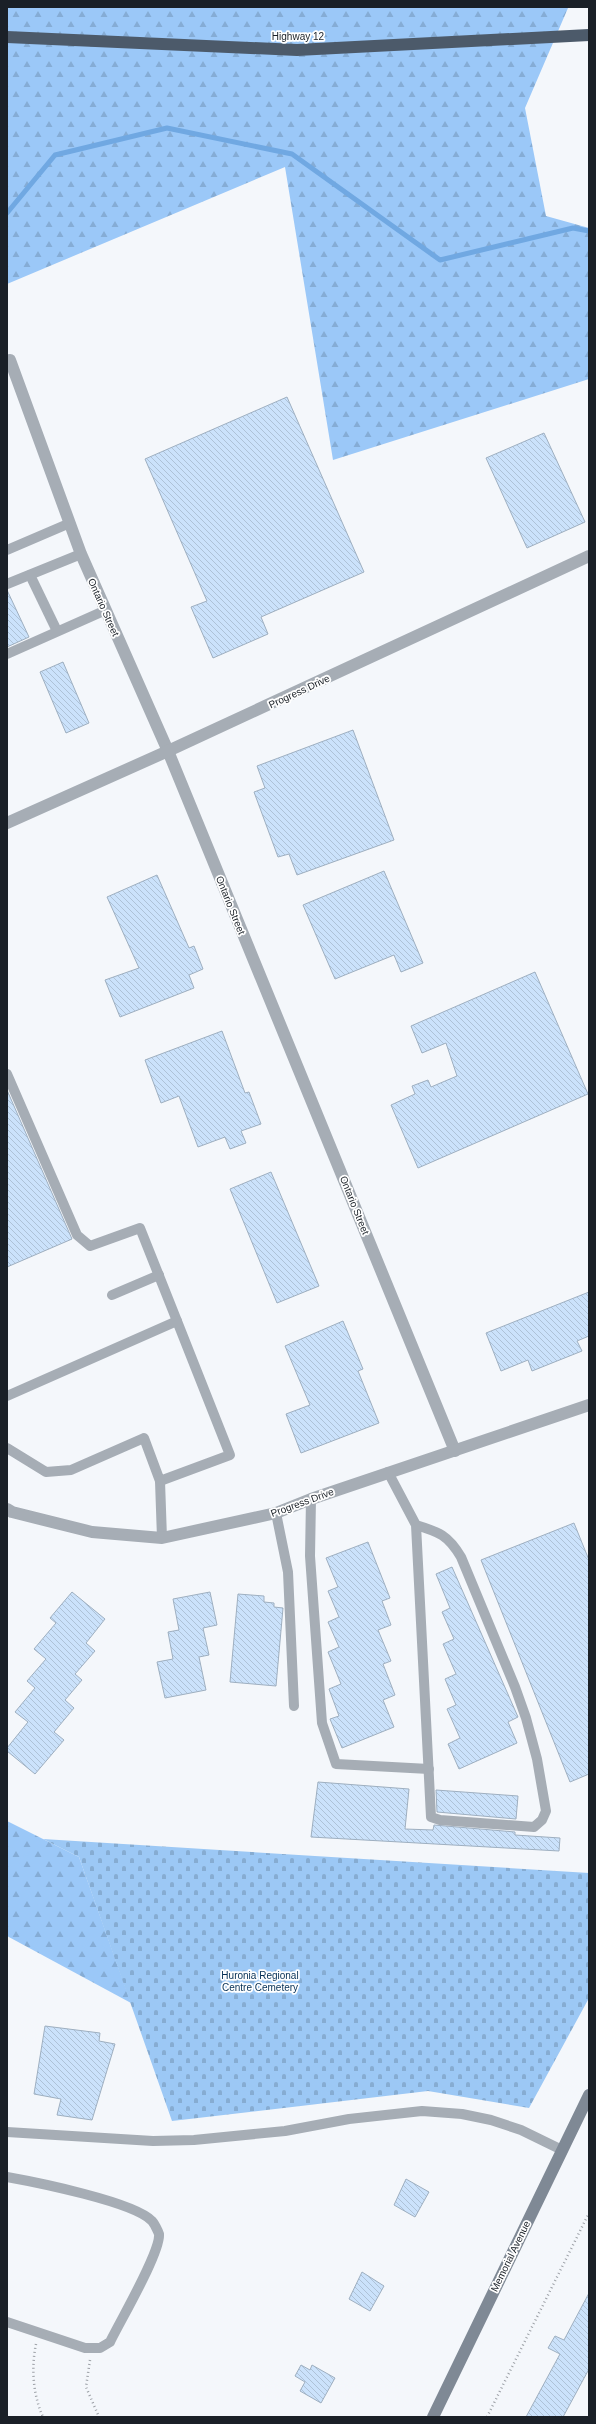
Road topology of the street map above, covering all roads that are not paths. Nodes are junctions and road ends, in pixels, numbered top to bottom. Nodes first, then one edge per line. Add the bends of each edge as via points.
1 (589, 34) edge
2 (7, 37) edge
3 (10, 360) dead end
4 (70, 523) junction
5 (7, 550) edge
6 (81, 554) junction
7 (589, 556) edge
8 (30, 575) junction
9 (7, 584) edge
10 (106, 610) junction
11 (57, 631) junction
12 (7, 654) edge
13 (168, 751) junction
14 (7, 822) edge
15 (7, 1074) edge
16 (159, 1274) junction
17 (112, 1294) dead end
18 (177, 1321) junction
19 (7, 1396) edge
20 (589, 1405) edge
21 (7, 1448) edge
22 (455, 1451) junction
23 (388, 1472) junction
24 (160, 1481) junction
25 (311, 1499) junction
26 (7, 1508) edge
27 (276, 1513) junction
28 (416, 1525) junction
29 (162, 1538) junction
30 (294, 1706) dead end
31 (429, 1769) junction
32 (589, 2096) edge
33 (7, 2132) edge
34 (562, 2150) junction
35 (7, 2177) edge
36 (7, 2322) edge
37 (433, 2417) edge

1 - 2 highway, Highway 12 via 297,50
3 - 4 street, Ontario Street
4 - 5 lane
4 - 6 street, Ontario Street
6 - 8 lane
6 - 10 street, Ontario Street
7 - 13 street, Progress Drive
8 - 9 lane
8 - 11 lane
10 - 11 lane
10 - 13 street, Ontario Street
11 - 12 lane
13 - 14 street, Progress Drive
13 - 22 street, Ontario Street
15 - 16 lane via 77,1235 90,1246 140,1228
16 - 17 lane
16 - 18 lane
18 - 19 lane
18 - 24 lane via 230,1455
20 - 22 street, Progress Drive
21 - 24 lane via 46,1472 71,1470 144,1438
22 - 23 street, Progress Drive
23 - 25 street, Progress Drive
23 - 28 lane
24 - 29 lane
25 - 27 street, Progress Drive
25 - 31 lane via 310,1556 322,1723 336,1764
26 - 29 street, Progress Drive via 12,1512 92,1532
27 - 29 street, Progress Drive
27 - 30 lane via 288,1572
28 - 31 lane
28 - 31 lane via 439,1532 453,1543 461,1557 526,1718 546,1811 542,1820 534,1827 431,1818
32 - 34 main road, Memorial Avenue
33 - 34 lane via 153,2141 194,2140 285,2131 349,2118 422,2111 462,2114 491,2120 521,2130
34 - 37 main road, Memorial Avenue
35 - 36 lane via 45,2183 137,2212 152,2221 159,2235 154,2253 110,2342 100,2348 85,2348

